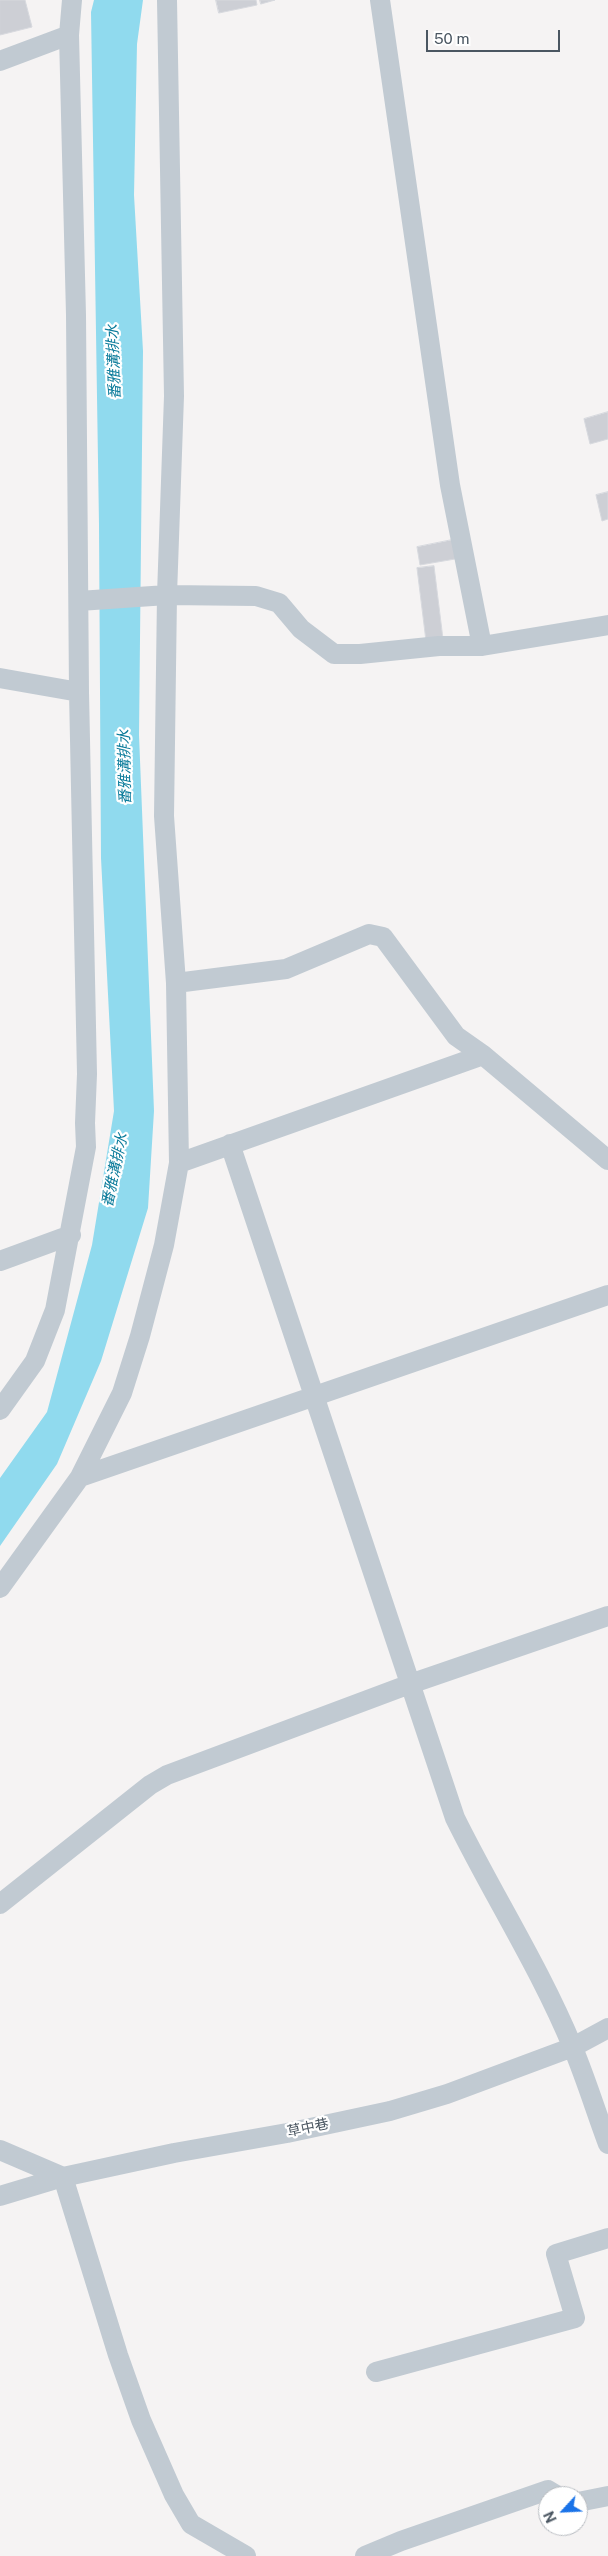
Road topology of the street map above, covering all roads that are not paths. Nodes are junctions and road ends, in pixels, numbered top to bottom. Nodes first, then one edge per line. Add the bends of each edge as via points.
1 (72, 0) edge
2 (167, 0) edge
3 (380, 0) edge
4 (69, 35) junction
5 (0, 61) edge
6 (167, 595) junction
7 (79, 601) junction
8 (608, 625) edge
9 (482, 646) junction
10 (0, 678) edge
11 (80, 692) junction
12 (176, 983) junction
13 (483, 1055) junction
14 (230, 1144) junction
15 (608, 1160) edge
16 (179, 1163) junction
17 (71, 1235) junction
18 (0, 1262) edge
19 (608, 1295) edge
20 (314, 1397) junction
21 (0, 1410) edge
22 (80, 1477) junction
23 (0, 1588) edge
24 (608, 1616) edge
25 (410, 1684) junction
26 (0, 1904) edge
27 (608, 2028) edge
28 (573, 2047) junction
29 (608, 2144) edge
30 (0, 2150) edge
31 (63, 2177) junction
32 (0, 2196) edge
33 (608, 2238) edge
34 (376, 2372) dead end
35 (538, 2493) edge
36 (608, 2496) edge
37 (588, 2500) edge
38 (246, 2556) edge
39 (365, 2556) edge

1 - 4 street
2 - 6 street via 174,396
3 - 9 street via 450,485
4 - 5 street
4 - 7 street
6 - 7 street
6 - 9 street via 256,596 278,603 301,629 334,654
6 - 12 street via 164,816
7 - 11 street
8 - 9 street
10 - 11 street
11 - 17 street via 88,1074 84,1123 86,1147
12 - 13 street via 286,968 369,934 383,937 456,1036
12 - 16 street
13 - 14 street
13 - 15 street
14 - 16 street
14 - 20 street
16 - 22 street via 164,1245 140,1336 122,1393
17 - 18 street
17 - 21 street via 55,1310 38,1352
19 - 20 street
20 - 22 street
20 - 25 street
22 - 23 street
24 - 25 street
25 - 26 street via 150,1784
25 - 28 street via 456,1818
27 - 28 street, 草中巷
28 - 29 street
28 - 31 street, 草中巷 via 447,2094 390,2111
30 - 31 street
31 - 32 street, 草中巷
31 - 38 street via 118,2355 141,2420 174,2495 191,2524
33 - 34 street via 556,2254 575,2318
35 - 39 street
36 - 37 street

